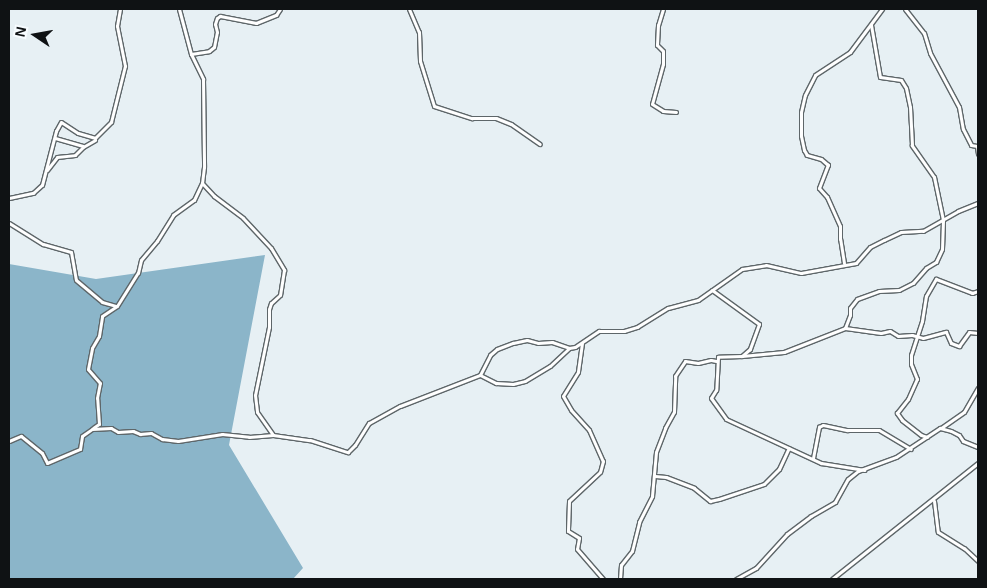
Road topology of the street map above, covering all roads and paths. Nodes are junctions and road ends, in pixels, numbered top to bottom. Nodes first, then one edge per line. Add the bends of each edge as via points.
1 (120, 9) edge
2 (179, 9) edge
3 (280, 9) edge
4 (409, 9) edge
5 (663, 9) edge
6 (882, 9) edge
7 (906, 9) edge
8 (871, 25) junction
9 (191, 54) junction
10 (676, 112) dead end
11 (55, 138) junction
12 (95, 140) dead end
13 (540, 144) dead end
14 (83, 146) junction
15 (978, 154) edge
16 (47, 170) junction
17 (202, 183) junction
18 (9, 198) edge
19 (978, 203) edge
20 (943, 220) junction
21 (9, 223) edge
22 (844, 263) junction
23 (712, 290) junction
24 (978, 291) edge
25 (117, 306) junction
26 (845, 328) junction
27 (978, 333) edge
28 (916, 336) junction
29 (582, 343) junction
30 (569, 348) junction
31 (742, 356) junction
32 (716, 361) junction
33 (480, 375) junction
34 (978, 388) edge
35 (940, 428) junction
36 (92, 429) junction
37 (272, 434) junction
38 (930, 436) junction
39 (9, 441) edge
40 (789, 448) junction
41 (978, 448) edge
42 (911, 449) junction
43 (813, 458) junction
44 (978, 463) edge
45 (864, 470) junction
46 (655, 476) junction
47 (934, 500) junction
48 (978, 561) edge
49 (603, 579) edge
50 (620, 579) edge
51 (736, 579) edge
52 (832, 579) edge

1 - 11 street via 117,26 125,66 111,122 95,138 78,133 61,122
2 - 9 street
3 - 9 street via 276,15 256,23 220,16 217,18 214,47
4 - 13 street via 419,32 421,69 434,106 472,118 496,118
5 - 10 street via 657,45 663,51 664,64 652,104 663,111
6 - 8 street
7 - 15 street via 924,33 930,53 959,106 963,129 971,145 977,146
8 - 20 street via 880,77 901,80 906,88 912,145 934,178
8 - 22 street via 850,52 815,75 801,112 804,150 807,155 828,165 819,188 827,197 840,226
9 - 17 street via 203,79
11 - 14 street
11 - 16 street
12 - 14 street
14 - 16 street via 75,155 58,157
16 - 18 street via 42,185 33,193
17 - 25 street via 194,200 173,215 141,260 138,272
17 - 37 street via 243,218 271,248 284,270 280,295 269,309 269,327 256,395 257,412
19 - 20 street
20 - 22 street via 923,231 901,232 870,247 856,263
20 - 26 street via 942,249 936,262 913,283 899,290 879,291 857,299 850,308
21 - 25 street via 44,244 71,252 76,280 102,302
22 - 23 street via 800,273 766,265 742,269
23 - 29 street via 698,300 668,308 638,327 624,331 599,331
23 - 31 street via 759,324 750,349
24 - 28 street via 972,293 934,280 926,296
25 - 36 street via 102,316 99,336 92,348 88,369 100,384 98,424
26 - 28 street
26 - 31 street via 784,352
27 - 28 street via 970,332 959,346 951,343 946,332 923,338
28 - 38 street via 911,355 918,379 897,413 921,435
29 - 30 street
29 - 49 street via 578,372 563,396 589,430 603,461 600,472 569,501 568,531 580,538 578,550
30 - 33 street via 550,366 525,381 513,384 496,382
30 - 33 street via 552,342 526,340 513,343 497,348
31 - 32 street via 718,357
32 - 40 street via 716,390 711,398 726,419
32 - 46 street via 685,361 676,376 674,412 656,452
33 - 37 street via 400,406 369,423 348,452 310,440
34 - 35 street via 964,412
35 - 38 street
35 - 41 street via 959,435 963,441
36 - 37 street via 111,428 140,434 151,432 162,439 178,441 222,434 250,437
36 - 39 street via 82,436 80,449 47,463 42,453 21,436
38 - 42 street
40 - 43 street
40 - 46 street via 780,468 764,484 710,501 694,488
42 - 43 street via 879,430 847,430 823,425 819,427
42 - 45 street
43 - 45 street via 821,463
44 - 47 street
45 - 51 street via 848,479 835,502 787,534 756,568
46 - 50 street via 652,496 639,522 632,551 622,565
47 - 48 street via 938,532
47 - 52 street

